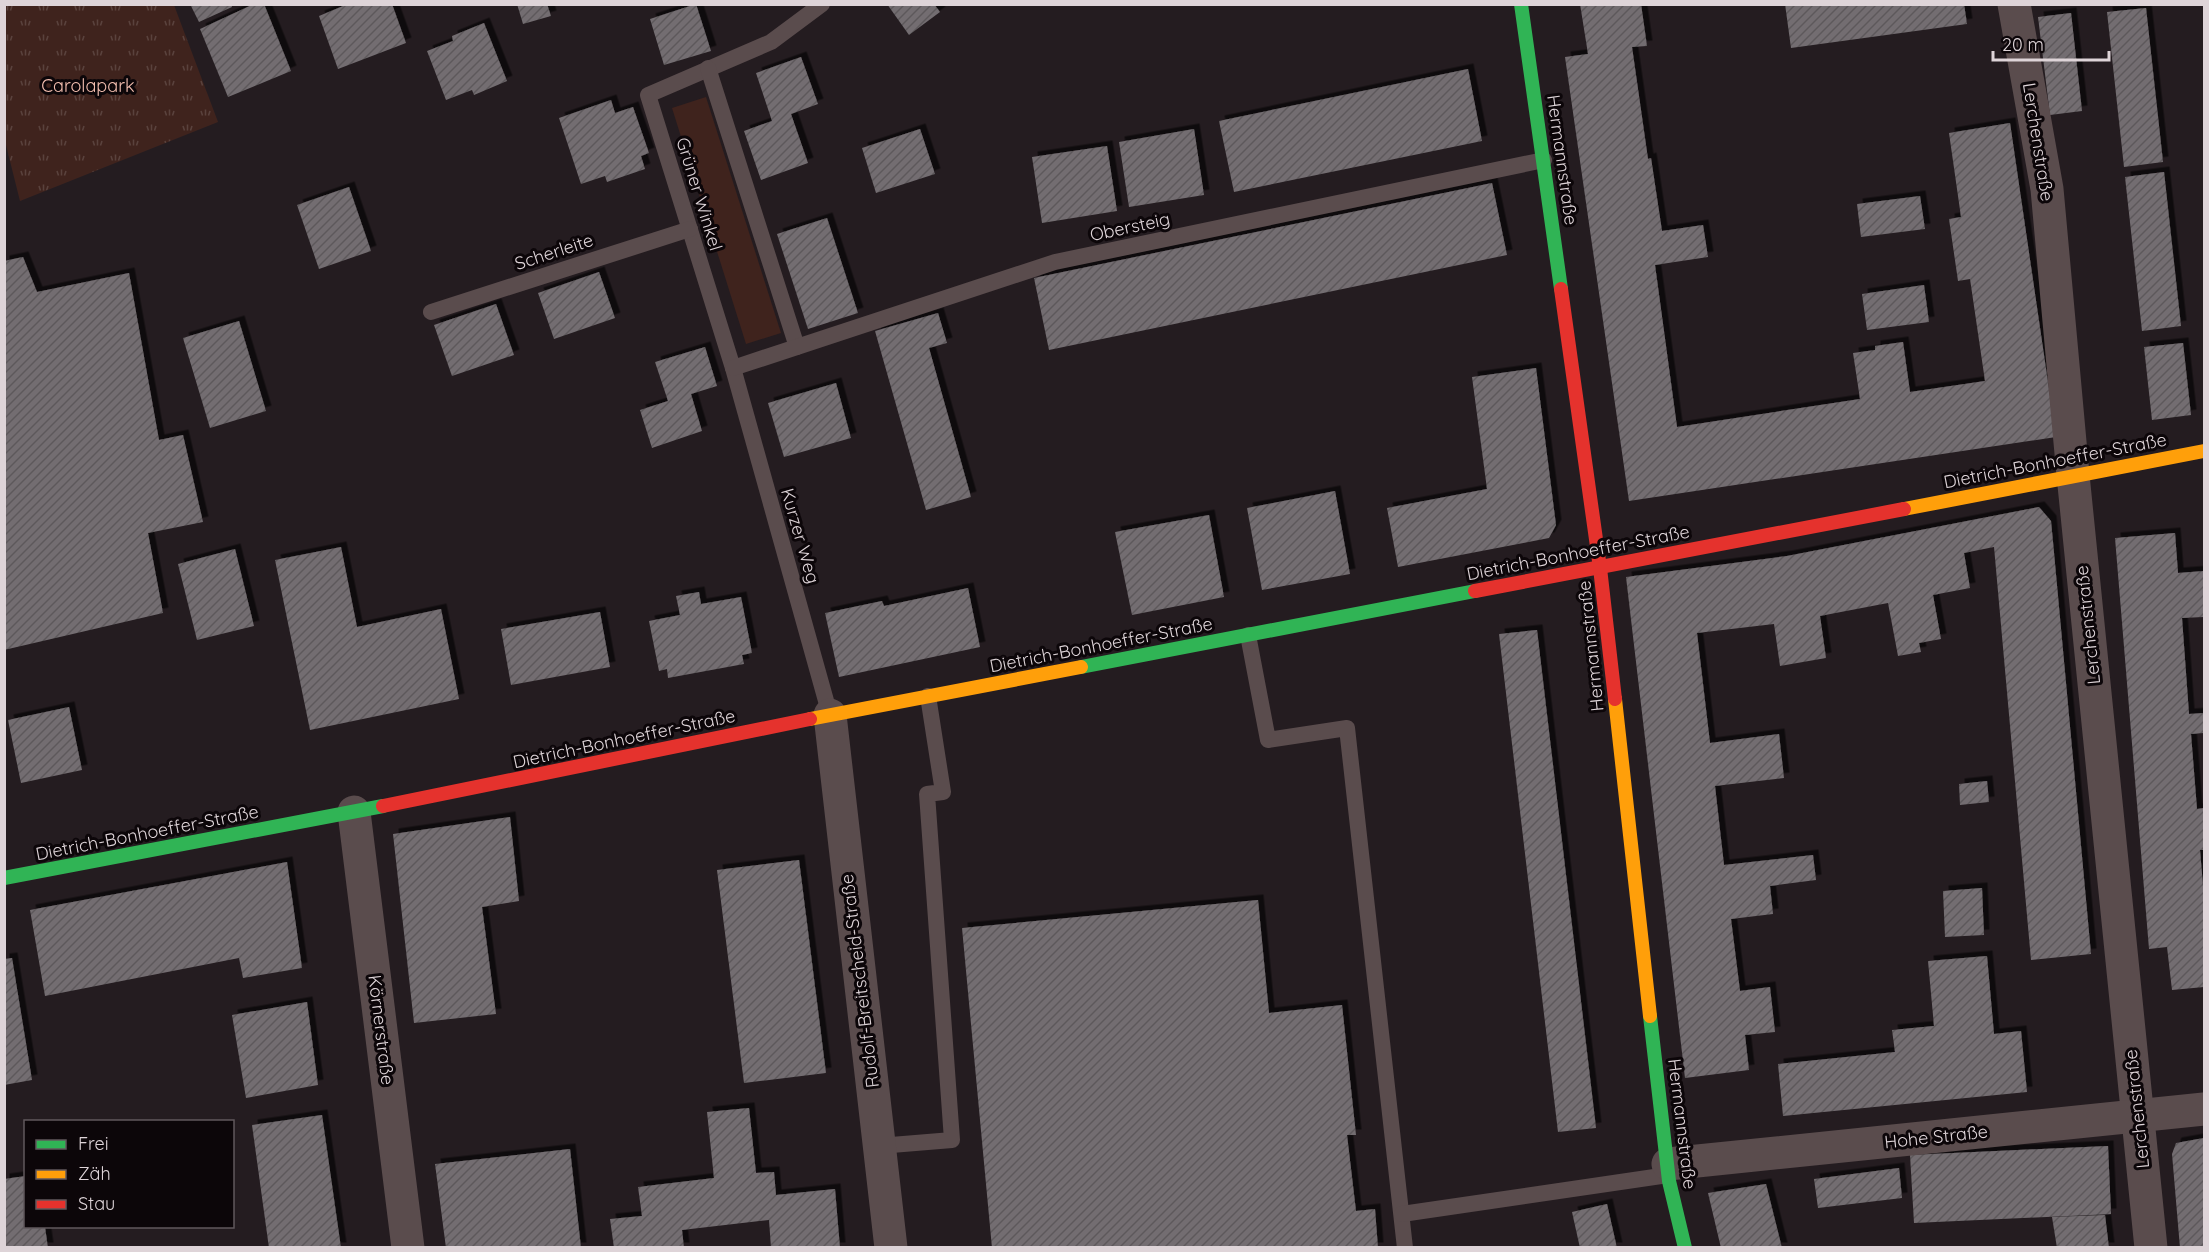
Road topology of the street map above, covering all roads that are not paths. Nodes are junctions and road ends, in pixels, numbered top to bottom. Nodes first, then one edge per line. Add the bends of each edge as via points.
1 (1521, 4) edge
2 (2014, 4) edge
3 (818, 7) edge
4 (708, 69) junction
5 (1544, 160) junction
6 (690, 229) junction
7 (431, 312) dead end
8 (797, 347) junction
9 (733, 368) junction
10 (2205, 451) edge
11 (2073, 476) junction
12 (1600, 568) junction
13 (1248, 635) junction
14 (928, 696) junction
15 (830, 715) junction
16 (354, 812) junction
17 (4, 878) edge
18 (2205, 1109) edge
19 (2139, 1116) junction
20 (879, 1146) junction
21 (1668, 1170) junction
22 (1402, 1214) junction
23 (408, 1248) edge
24 (891, 1248) edge
25 (1405, 1248) edge
26 (1685, 1248) edge
27 (2151, 1248) edge

1 - 5 street, Hermannstraße
2 - 11 street, Lerchenstraße via 2047,189
3 - 4 lane, Grüner Winkel via 771,42
4 - 6 lane, Grüner Winkel via 648,95
4 - 8 lane
5 - 8 lane, Obersteig via 1055,262
5 - 12 street, Hermannstraße
6 - 7 lane, Scherleite
6 - 9 lane, Grüner Winkel
8 - 9 lane, Obersteig
9 - 15 lane, Kurzer Weg
10 - 11 street, Dietrich-Bonhoeffer-Straße
11 - 12 street, Dietrich-Bonhoeffer-Straße
11 - 19 street, Lerchenstraße
12 - 13 street, Dietrich-Bonhoeffer-Straße
12 - 21 street, Hermannstraße
13 - 14 street, Dietrich-Bonhoeffer-Straße
13 - 22 lane via 1268,740 1347,728
14 - 15 street, Dietrich-Bonhoeffer-Straße
14 - 20 lane via 943,792 927,794 952,1140
15 - 16 street, Dietrich-Bonhoeffer-Straße
15 - 20 street, Rudolf-Breitscheid-Straße
16 - 17 street, Dietrich-Bonhoeffer-Straße
16 - 23 street, Körnerstraße
18 - 19 street, Hohe Straße
19 - 21 street, Hohe Straße
19 - 27 street, Lerchenstraße
20 - 24 street, Rudolf-Breitscheid-Straße
21 - 22 lane
21 - 26 street, Hermannstraße
22 - 25 lane

